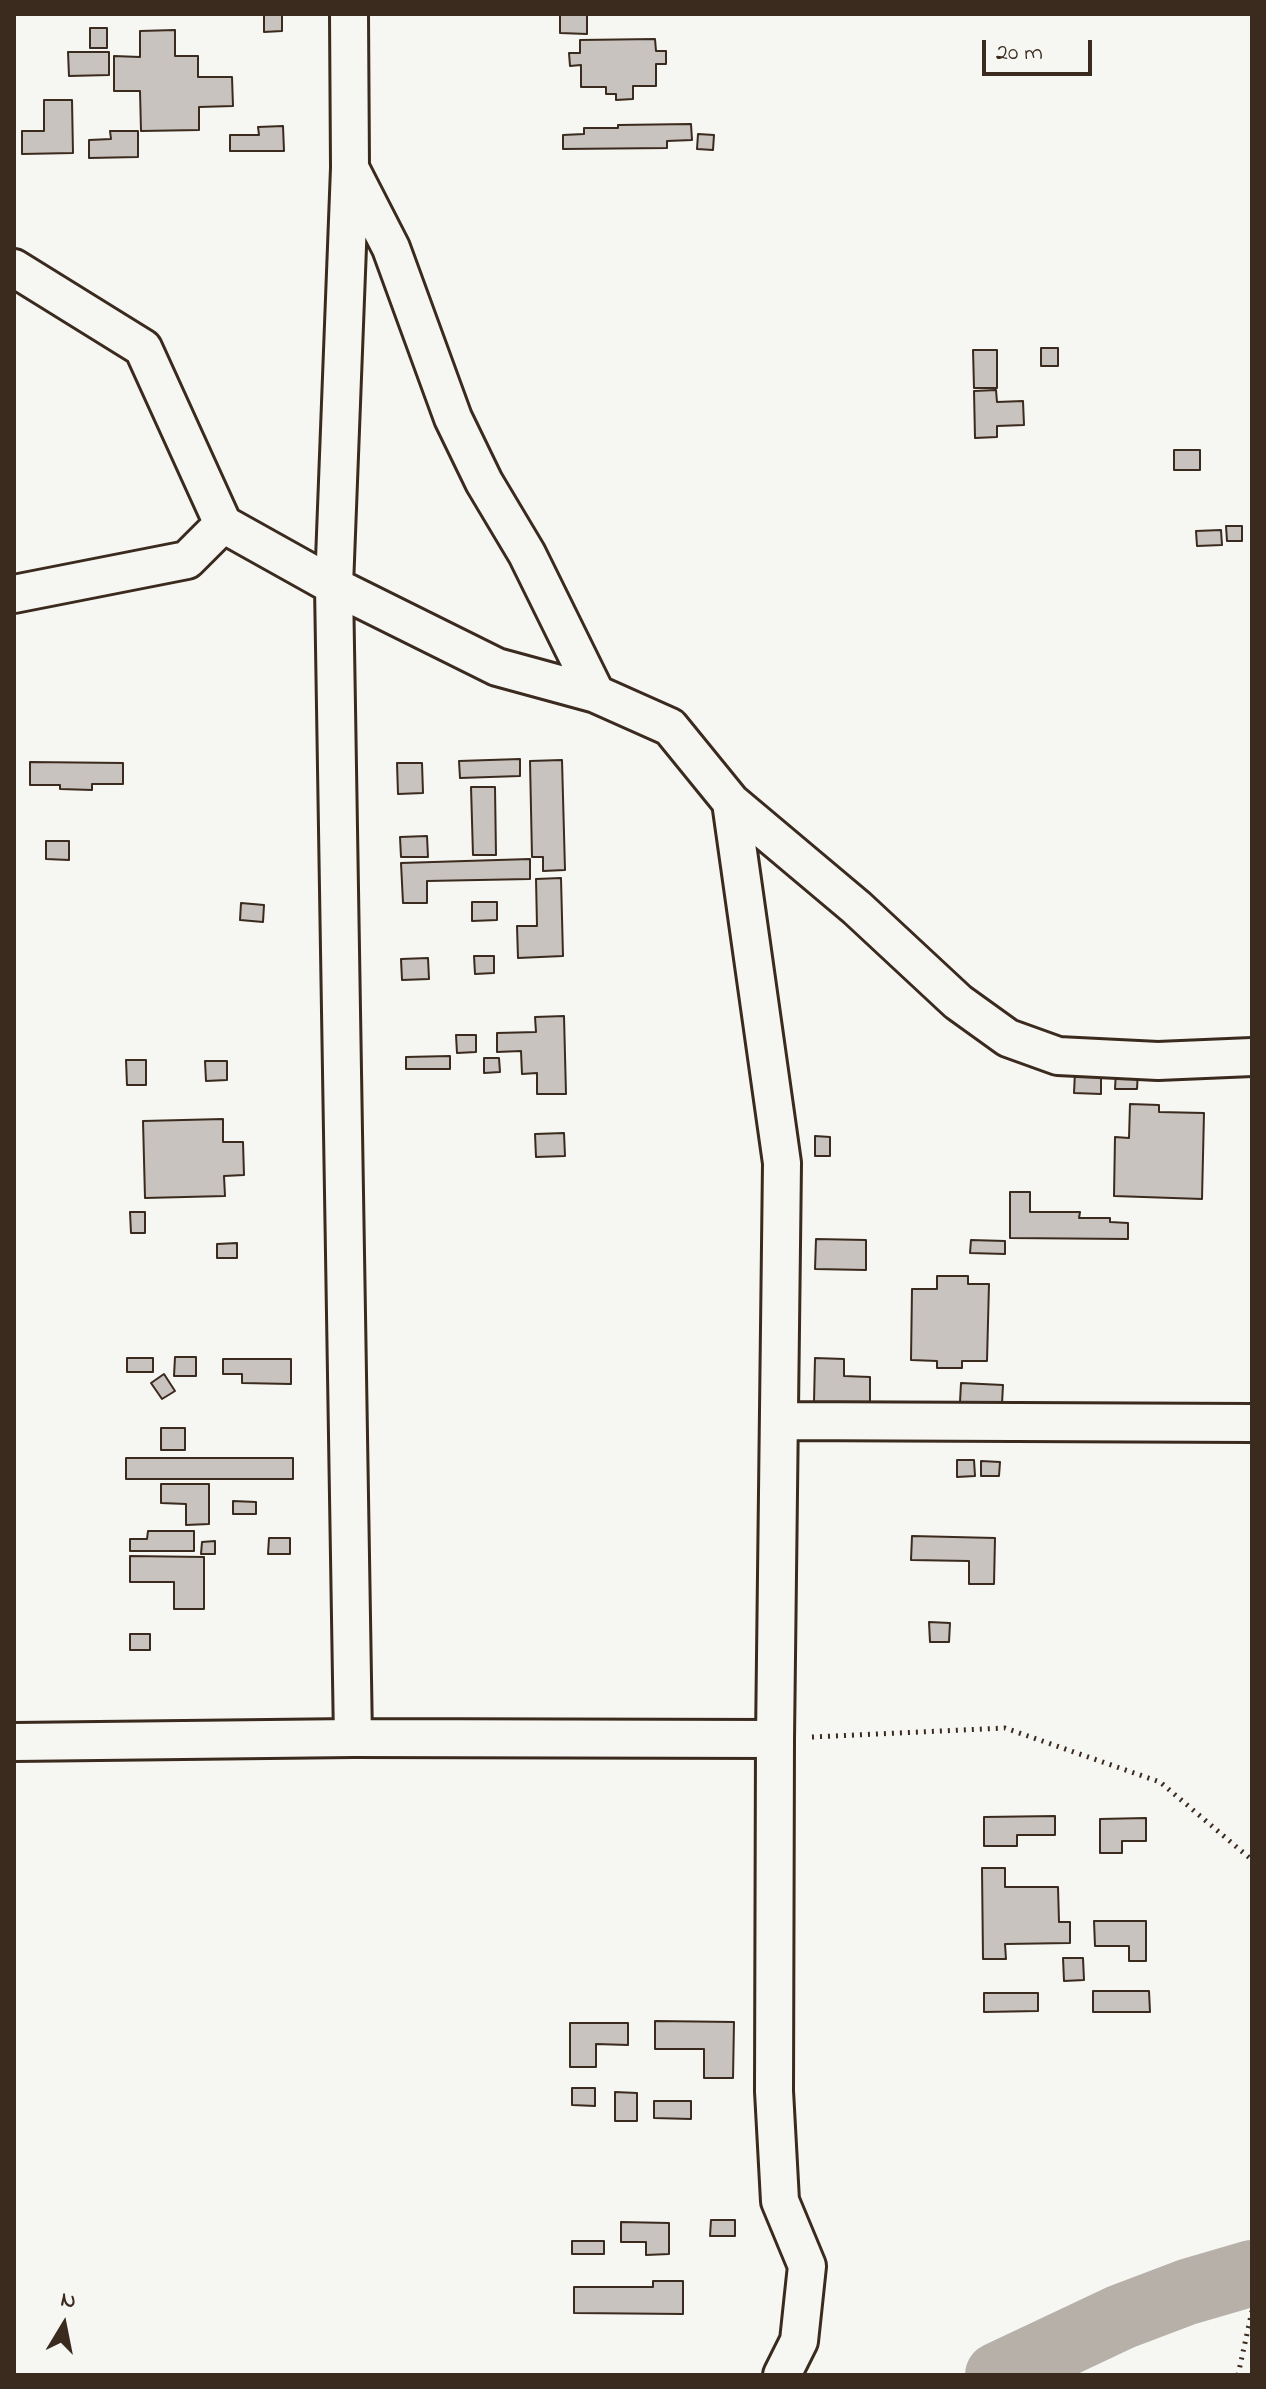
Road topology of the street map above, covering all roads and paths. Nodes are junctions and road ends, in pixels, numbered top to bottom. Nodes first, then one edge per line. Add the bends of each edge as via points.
1 (349, 14) edge
2 (350, 168) junction
3 (14, 268) edge
4 (223, 524) junction
5 (334, 586) junction
6 (14, 594) edge
7 (596, 694) junction
8 (731, 802) junction
9 (1252, 1057) edge
10 (779, 1421) junction
11 (1252, 1423) edge
12 (353, 1738) junction
13 (775, 1739) junction
14 (14, 1742) edge
15 (1252, 1860) edge
16 (1252, 2311) edge
17 (782, 2375) edge
18 (1238, 2375) edge

1 - 2 street
2 - 5 street
2 - 7 street via 391,248 453,418
3 - 4 street via 143,348
4 - 5 street
4 - 6 street via 187,560
5 - 7 street via 497,667
5 - 12 street
7 - 8 street via 670,727
8 - 9 street via 958,1002 1008,1038 1058,1056 1158,1061
8 - 10 street via 782,1163
10 - 11 street
10 - 13 street
12 - 13 street
12 - 14 street
13 - 15 path via 1005,1728 1160,1782
13 - 17 street via 774,2091 780,2201 807,2266 799,2341
16 - 18 path

